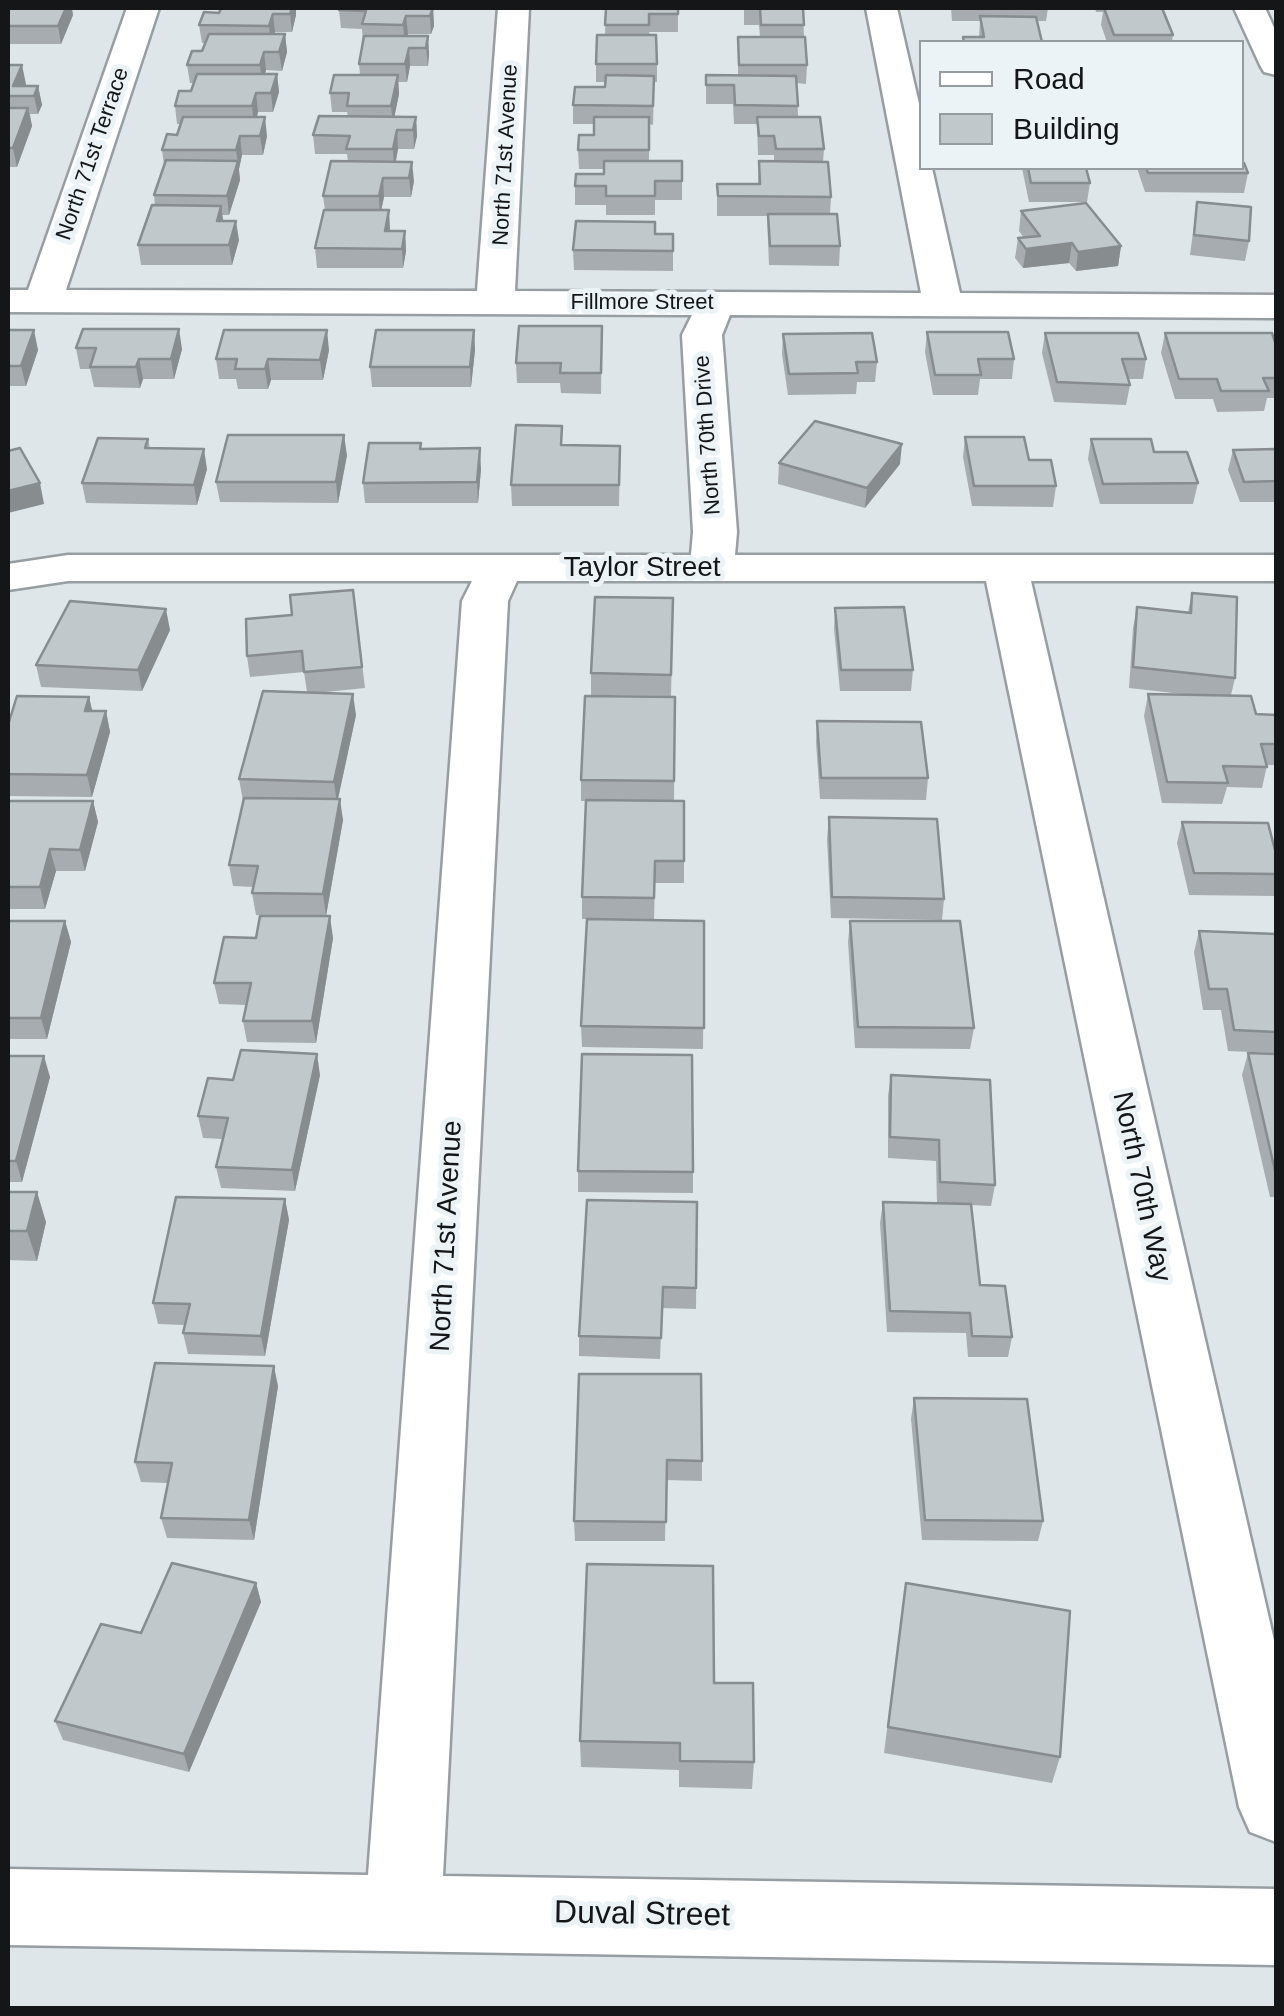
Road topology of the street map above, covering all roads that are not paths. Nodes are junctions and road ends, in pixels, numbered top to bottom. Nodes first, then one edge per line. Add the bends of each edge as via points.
1 (143, 8) edge
2 (514, 8) edge
3 (882, 8) edge
4 (1249, 8) edge
5 (1276, 65) edge
6 (25, 301) edge
7 (493, 303) junction
8 (716, 304) junction
9 (943, 305) junction
10 (1276, 306) edge
11 (502, 566) junction
12 (1006, 567) junction
13 (712, 568) junction
14 (1276, 568) edge
15 (8, 577) edge
16 (1276, 1807) edge
17 (8, 1907) edge
18 (403, 1910) junction
19 (1276, 1927) edge

1 - 6 street, North 71st Terrace
2 - 7 street, North 71st Avenue
3 - 9 street
4 - 5 street
6 - 7 street, Fillmore Street
7 - 8 street, Fillmore Street
8 - 9 street, Fillmore Street
8 - 13 street, North 70th Drive via 702,334
9 - 10 street, Fillmore Street
11 - 13 street, Taylor Street
11 - 15 street, Taylor Street via 68,568
11 - 18 street, North 71st Avenue via 485,601
12 - 13 street, Taylor Street
12 - 14 street, Taylor Street
12 - 16 street, North 70th Way
17 - 18 street, Duval Street
18 - 19 street, Duval Street

